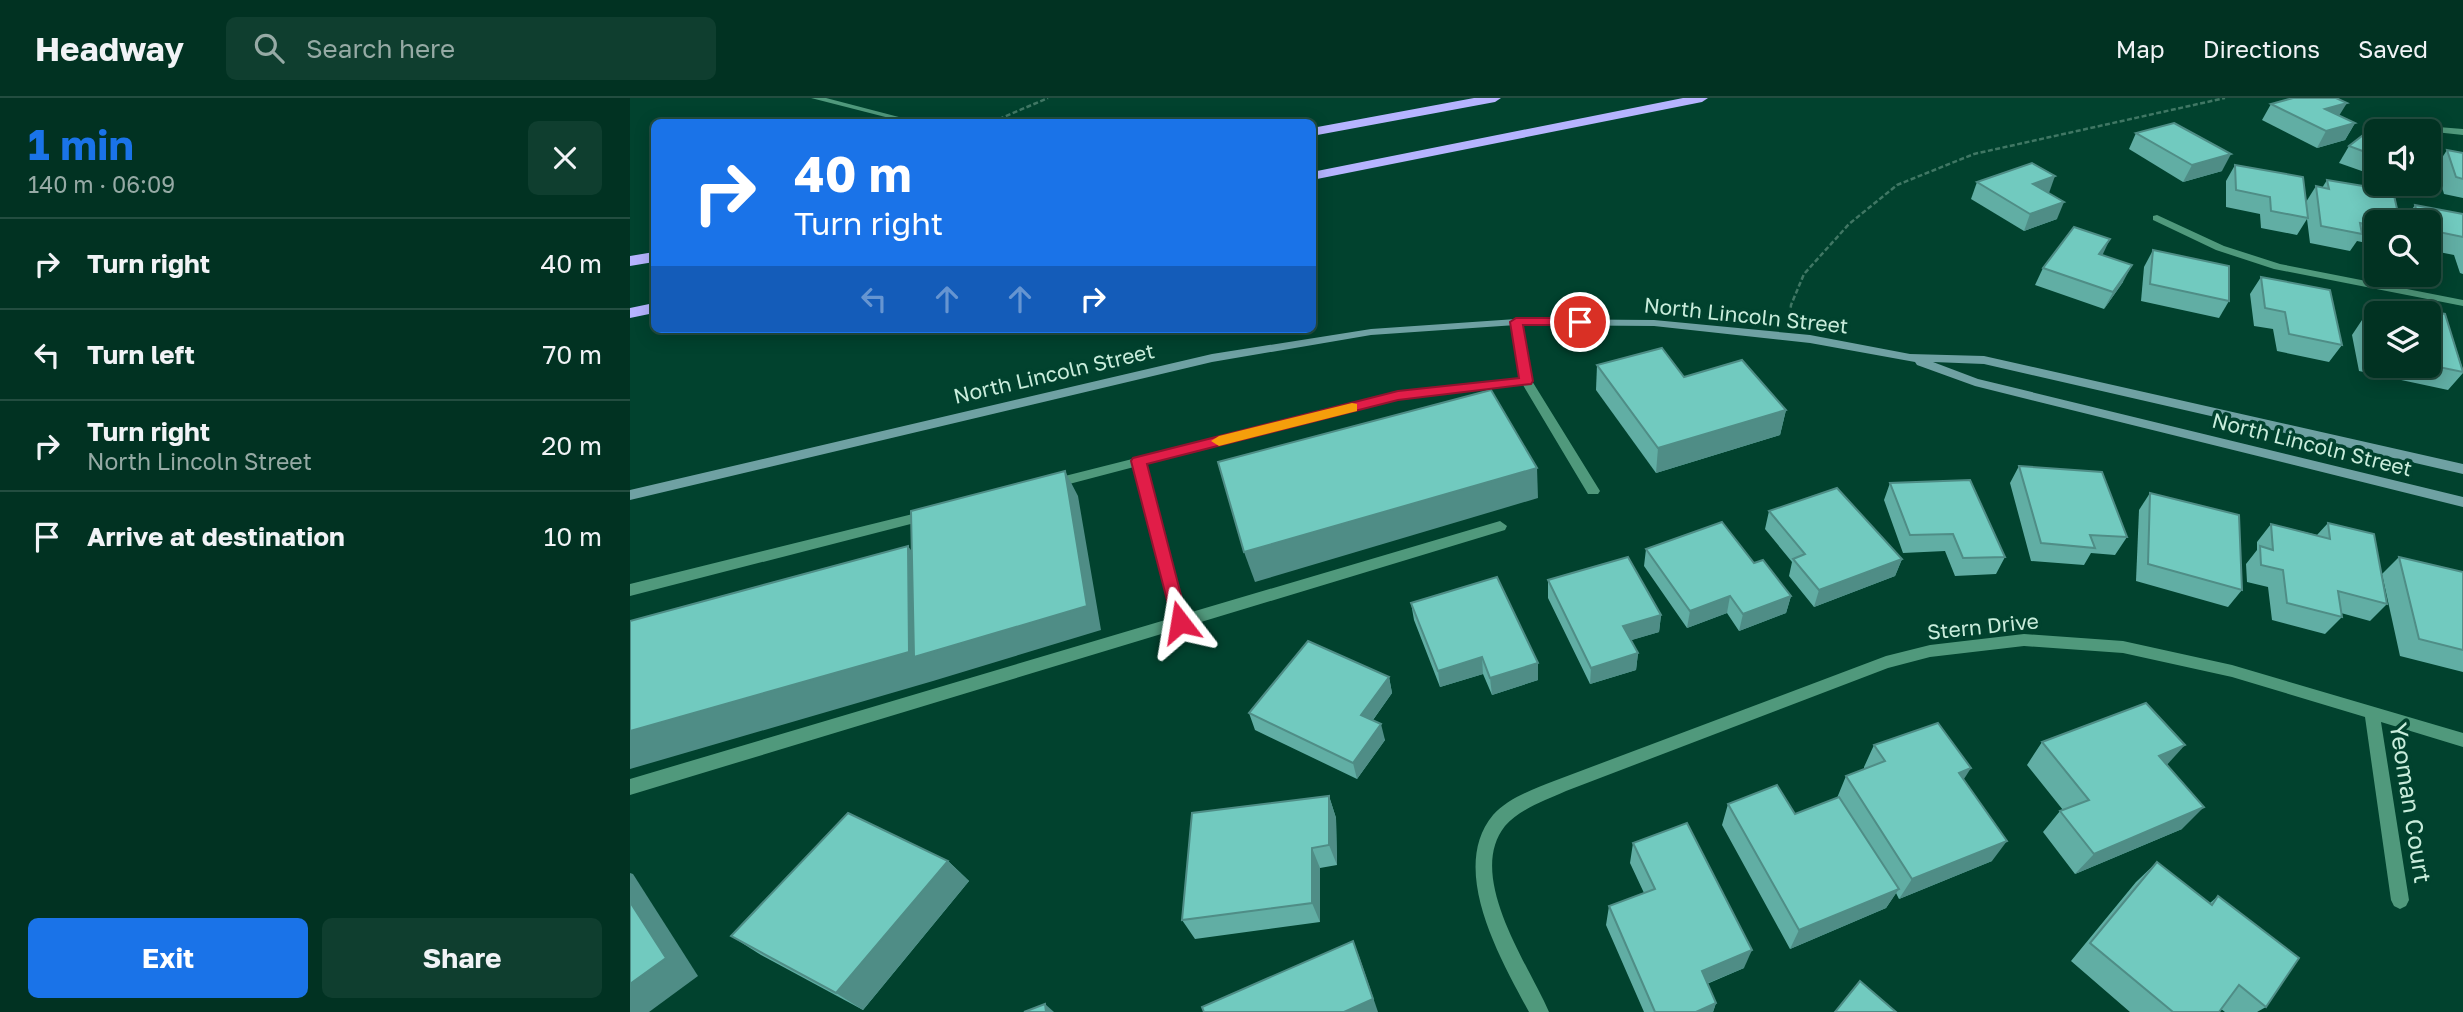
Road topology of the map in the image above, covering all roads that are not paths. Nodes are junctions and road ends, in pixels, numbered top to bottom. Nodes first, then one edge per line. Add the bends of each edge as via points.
1 (815, 98) edge
2 (1495, 98) edge
3 (1702, 98) edge
4 (902, 119) edge
5 (2441, 130) edge
6 (1316, 131) edge
7 (2463, 132) edge
8 (1316, 175) edge
9 (2157, 218) dead end
10 (651, 258) edge
11 (630, 261) edge
12 (2463, 303) edge
13 (651, 310) edge
14 (630, 313) edge
15 (1516, 322) junction
16 (1910, 358) junction
17 (1526, 381) junction
18 (1139, 461) junction
19 (2463, 469) edge
20 (1045, 485) edge
21 (1593, 491) dead end
22 (630, 495) edge
23 (2463, 502) edge
24 (938, 512) edge
25 (1500, 526) dead end
26 (630, 590) edge
27 (1180, 622) junction
28 (2372, 713) junction
29 (2463, 740) edge
30 (630, 787) edge
31 (2400, 900) dead end
32 (1539, 1012) edge

1 - 4 street
2 - 6 highway
3 - 8 highway
5 - 7 street
9 - 12 street via 2220,248 2278,267
10 - 11 highway
13 - 14 highway
15 - 16 street, North Lincoln Street via 1654,323 1789,336
15 - 17 street
15 - 22 street, North Lincoln Street via 1371,332 1246,351
16 - 19 street, North Lincoln Street via 1984,360
16 - 23 street, North Lincoln Street via 1975,382
17 - 18 street via 1398,396
17 - 21 street
18 - 20 street
18 - 27 street
24 - 26 street
25 - 27 street
27 - 30 street
28 - 29 street, Stern Drive
28 - 31 street, Yeoman Court
28 - 32 street, Stern Drive via 2232,671 2123,647 2024,640 1930,651 1886,662 1560,786 1514,808 1497,822 1483,853 1488,893 1494,917

